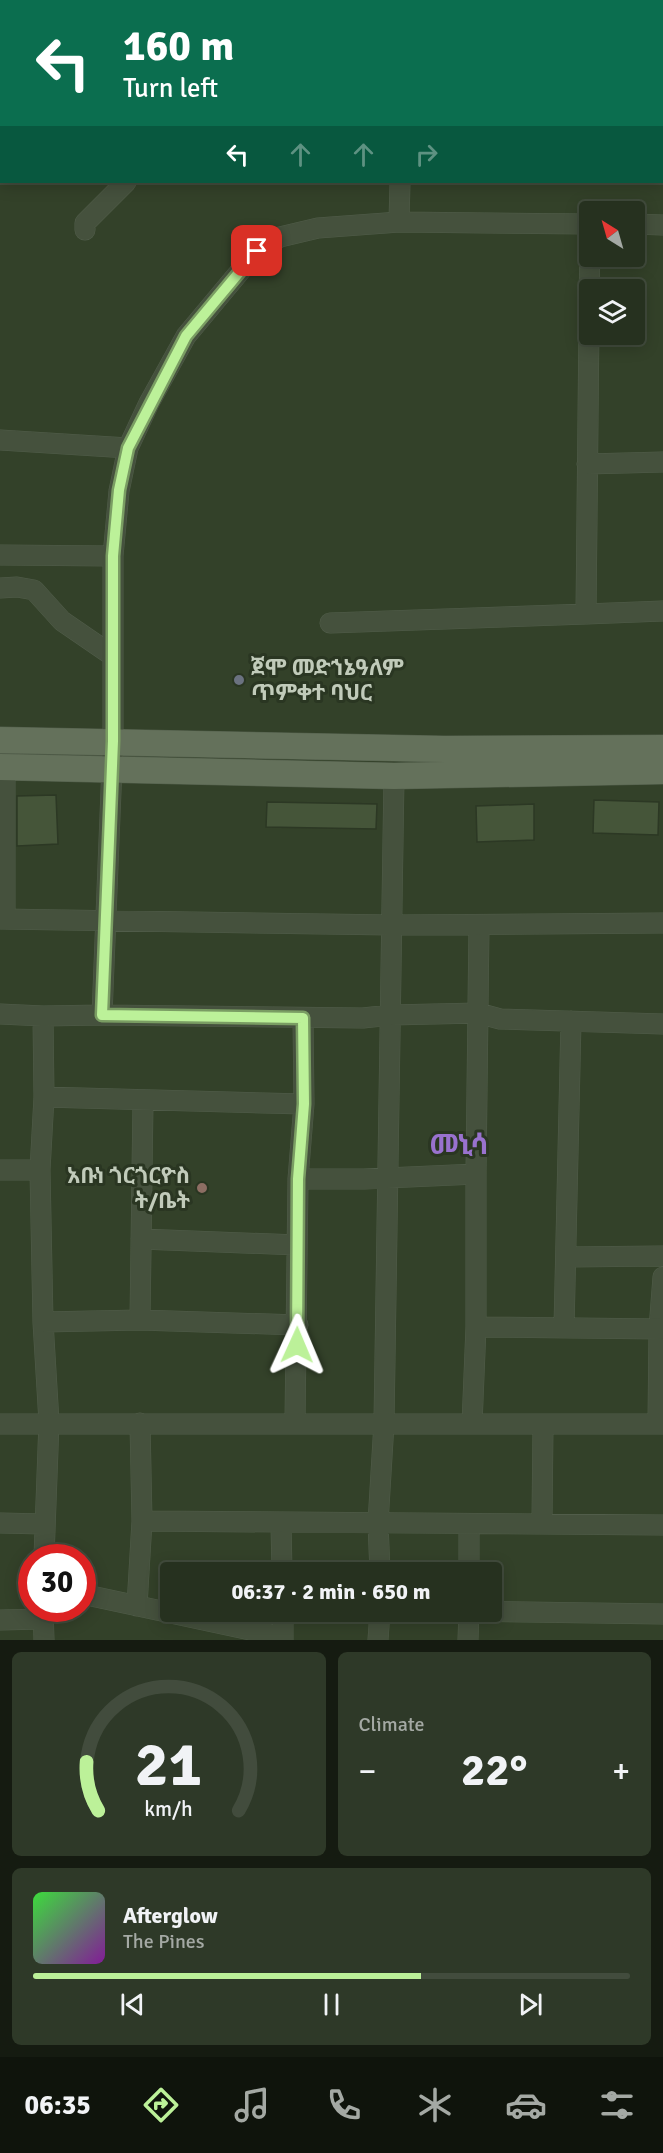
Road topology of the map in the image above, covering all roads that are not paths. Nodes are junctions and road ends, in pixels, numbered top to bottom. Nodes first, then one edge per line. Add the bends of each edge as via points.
1 (125, 183) edge
2 (400, 183) edge
3 (399, 222) junction
4 (579, 225) edge
5 (645, 225) edge
6 (663, 225) edge
7 (85, 230) dead end
8 (589, 267) edge
9 (0, 440) edge
10 (128, 448) junction
11 (663, 462) edge
12 (587, 464) junction
13 (0, 555) edge
14 (113, 556) junction
15 (0, 588) edge
16 (663, 611) edge
17 (586, 614) junction
18 (330, 623) dead end
19 (113, 656) junction
20 (0, 740) edge
21 (113, 741) junction
22 (663, 748) edge
23 (3, 767) edge
24 (110, 771) junction
25 (663, 771) edge
26 (394, 776) junction
27 (3, 919) edge
28 (105, 920) junction
29 (663, 923) edge
30 (392, 925) junction
31 (479, 925) junction
32 (478, 1013) junction
33 (0, 1014) edge
34 (102, 1015) junction
35 (390, 1015) junction
36 (43, 1016) junction
37 (303, 1018) junction
38 (571, 1021) junction
39 (663, 1024) edge
40 (44, 1097) junction
41 (143, 1101) junction
42 (304, 1104) junction
43 (0, 1170) edge
44 (40, 1170) junction
45 (476, 1174) junction
46 (388, 1178) junction
47 (298, 1179) junction
48 (141, 1239) junction
49 (297, 1245) junction
50 (566, 1257) junction
51 (663, 1257) edge
52 (663, 1277) edge
53 (140, 1320) junction
54 (43, 1322) junction
55 (298, 1325) junction
56 (476, 1327) junction
57 (564, 1328) junction
58 (661, 1329) edge
59 (49, 1422) junction
60 (140, 1423) junction
61 (295, 1423) junction
62 (384, 1423) junction
63 (0, 1424) edge
64 (472, 1424) junction
65 (543, 1424) junction
66 (661, 1424) edge
67 (142, 1521) junction
68 (542, 1522) junction
69 (0, 1523) edge
70 (378, 1523) junction
71 (44, 1524) junction
72 (281, 1524) junction
73 (469, 1525) junction
74 (663, 1525) edge
75 (44, 1544) edge
76 (282, 1562) edge
77 (380, 1562) edge
78 (469, 1562) edge
79 (96, 1597) edge
80 (137, 1606) junction
81 (502, 1612) edge
82 (663, 1614) edge
83 (18, 1617) edge
84 (0, 1620) edge
85 (43, 1622) edge
86 (283, 1622) edge
87 (379, 1622) edge
88 (469, 1622) edge
89 (283, 1638) edge
90 (44, 1640) edge
91 (378, 1640) edge
92 (468, 1640) edge

1 - 7 street via 85,223
2 - 3 street
3 - 4 street
3 - 10 street via 318,228 280,237 257,251 186,336
5 - 6 street
8 - 12 street
9 - 10 street
10 - 14 street via 119,490
11 - 12 street
12 - 17 street
13 - 14 street
14 - 19 street
15 - 19 street via 34,590 62,621
16 - 17 street
17 - 18 street
19 - 21 street
20 - 21 main road
21 - 22 main road via 444,749
21 - 24 street
23 - 24 main road
23 - 27 street
24 - 26 main road
24 - 28 street
25 - 26 main road
26 - 30 street
27 - 28 street
28 - 30 street
28 - 34 street
29 - 31 street
30 - 31 street
30 - 35 street
31 - 32 street
32 - 35 street
32 - 38 street via 500,1019
32 - 45 street
33 - 36 street
34 - 36 street
34 - 37 street
35 - 37 street
35 - 46 street
36 - 40 street
37 - 42 street
38 - 39 street
38 - 50 street
40 - 41 street
40 - 44 street
41 - 42 street
41 - 48 street
42 - 47 street
43 - 44 street
44 - 54 street
45 - 46 street
45 - 56 street
46 - 47 street
46 - 62 street
47 - 49 street
48 - 49 street
48 - 53 street
49 - 55 street
50 - 51 street
50 - 57 street
52 - 58 street
53 - 54 street
53 - 55 street
54 - 59 street
55 - 61 street
56 - 57 street
56 - 64 street
57 - 58 street
58 - 66 street
59 - 60 street
59 - 63 street
59 - 71 street
60 - 61 street
60 - 67 street
61 - 62 street
62 - 64 street
62 - 70 street
64 - 65 street
65 - 66 street
65 - 68 street
67 - 72 street
67 - 80 street
68 - 73 street
68 - 74 street
69 - 71 street
70 - 72 street
70 - 73 street
70 - 77 street
71 - 75 street
72 - 76 street
73 - 78 street
79 - 80 street
80 - 89 street
81 - 82 street
83 - 84 street
85 - 90 street
86 - 89 street
87 - 91 street
88 - 92 street

